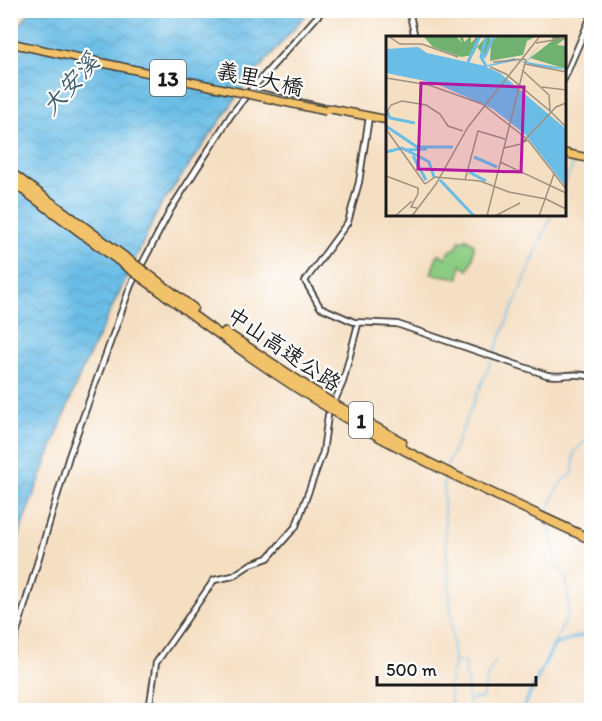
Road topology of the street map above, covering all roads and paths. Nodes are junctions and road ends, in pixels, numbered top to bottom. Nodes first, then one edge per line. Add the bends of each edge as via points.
1 (323, 10) edge
2 (409, 10) edge
3 (591, 14) edge
4 (415, 36) edge
5 (10, 41) edge
6 (566, 73) edge
7 (248, 93) junction
8 (326, 110) junction
9 (369, 119) junction
10 (386, 122) edge
11 (566, 155) edge
12 (591, 160) edge
13 (10, 172) edge
14 (10, 180) edge
15 (147, 278) junction
16 (358, 324) junction
17 (591, 377) edge
18 (336, 398) dead end
19 (328, 415) dead end
20 (591, 534) edge
21 (591, 540) edge
22 (10, 655) edge
23 (148, 711) edge

1 - 7 street
2 - 4 street
3 - 6 street
5 - 8 main road, 義里大橋 / 13, bridge
7 - 8 street
7 - 22 street via 186,184 131,285 69,456
8 - 9 main road, 13
9 - 10 main road, 13
9 - 16 street via 348,222 305,281 320,307
11 - 12 main road
13 - 15 highway, 中山高速公路 / 1, bridge
14 - 15 highway, 中山高速公路 / 1, bridge
15 - 20 highway, 中山高速公路 / 1 via 332,403 453,468
15 - 21 highway, 中山高速公路 / 1 via 244,352 339,414 452,474
16 - 17 street via 397,324 553,376 575,373
16 - 18 street via 344,382
19 - 23 street via 323,452 296,526 268,558 211,584 156,663

